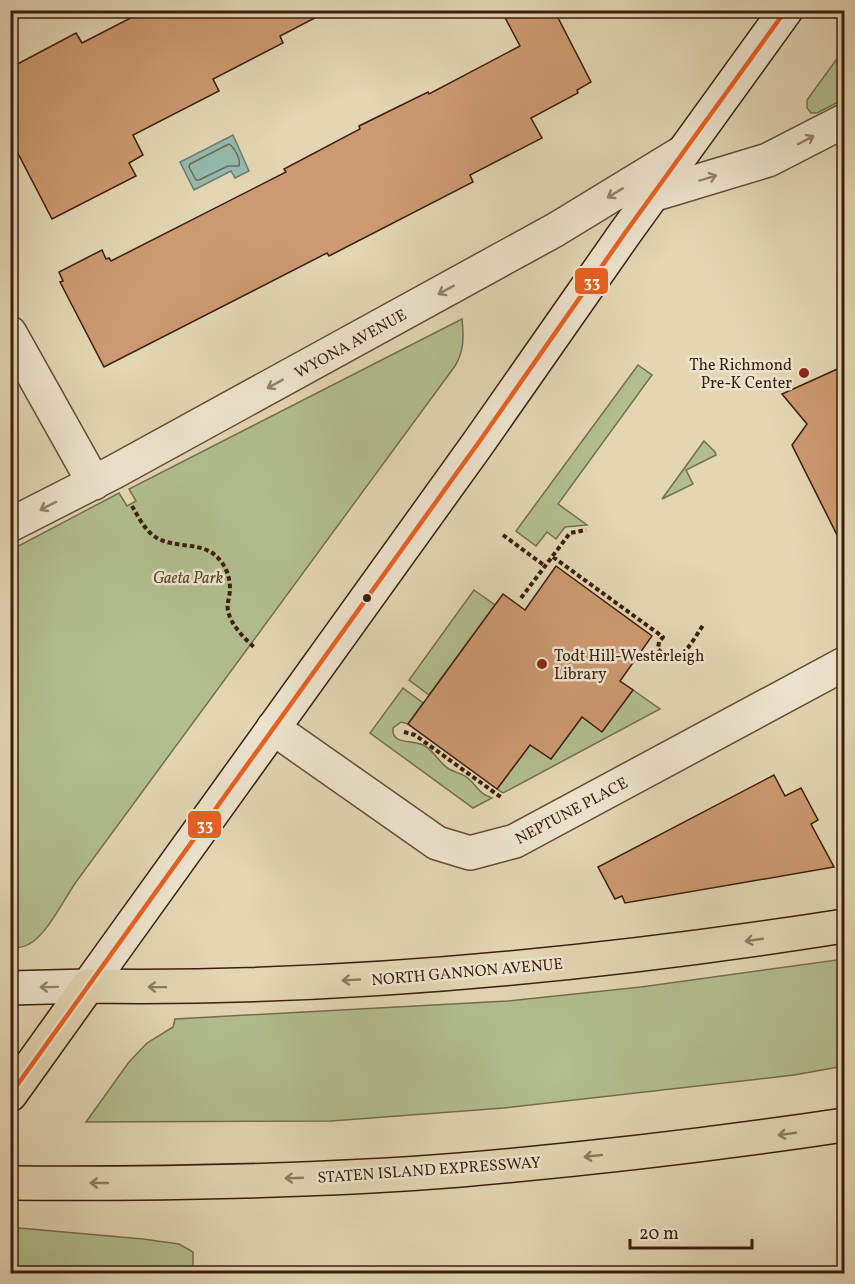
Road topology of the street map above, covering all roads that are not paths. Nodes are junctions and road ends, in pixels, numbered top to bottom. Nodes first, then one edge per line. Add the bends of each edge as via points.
1 (786, 10) edge
2 (844, 121) edge
3 (683, 152) junction
4 (652, 195) junction
5 (10, 333) edge
6 (94, 483) junction
7 (10, 525) edge
8 (844, 664) edge
9 (273, 728) junction
10 (844, 926) edge
11 (88, 986) junction
12 (10, 988) edge
13 (10, 1095) edge
14 (844, 1125) edge
15 (10, 1183) edge

1 - 3 street
4 -> 2 street via 768,160
3 - 4 street
3 -> 6 street, WYONA AVENUE via 555,230
4 - 9 street
5 - 6 street
6 -> 7 street, WYONA AVENUE
8 - 9 street, NEPTUNE PLACE via 515,841 470,853 437,843
9 - 11 street
10 -> 11 main road, NORTH GANNON AVENUE via 701,948 489,970 186,988
11 -> 12 street
11 - 13 main road
14 -> 15 main road, STATEN ISLAND EXPRESSWAY via 459,1170 245,1180

